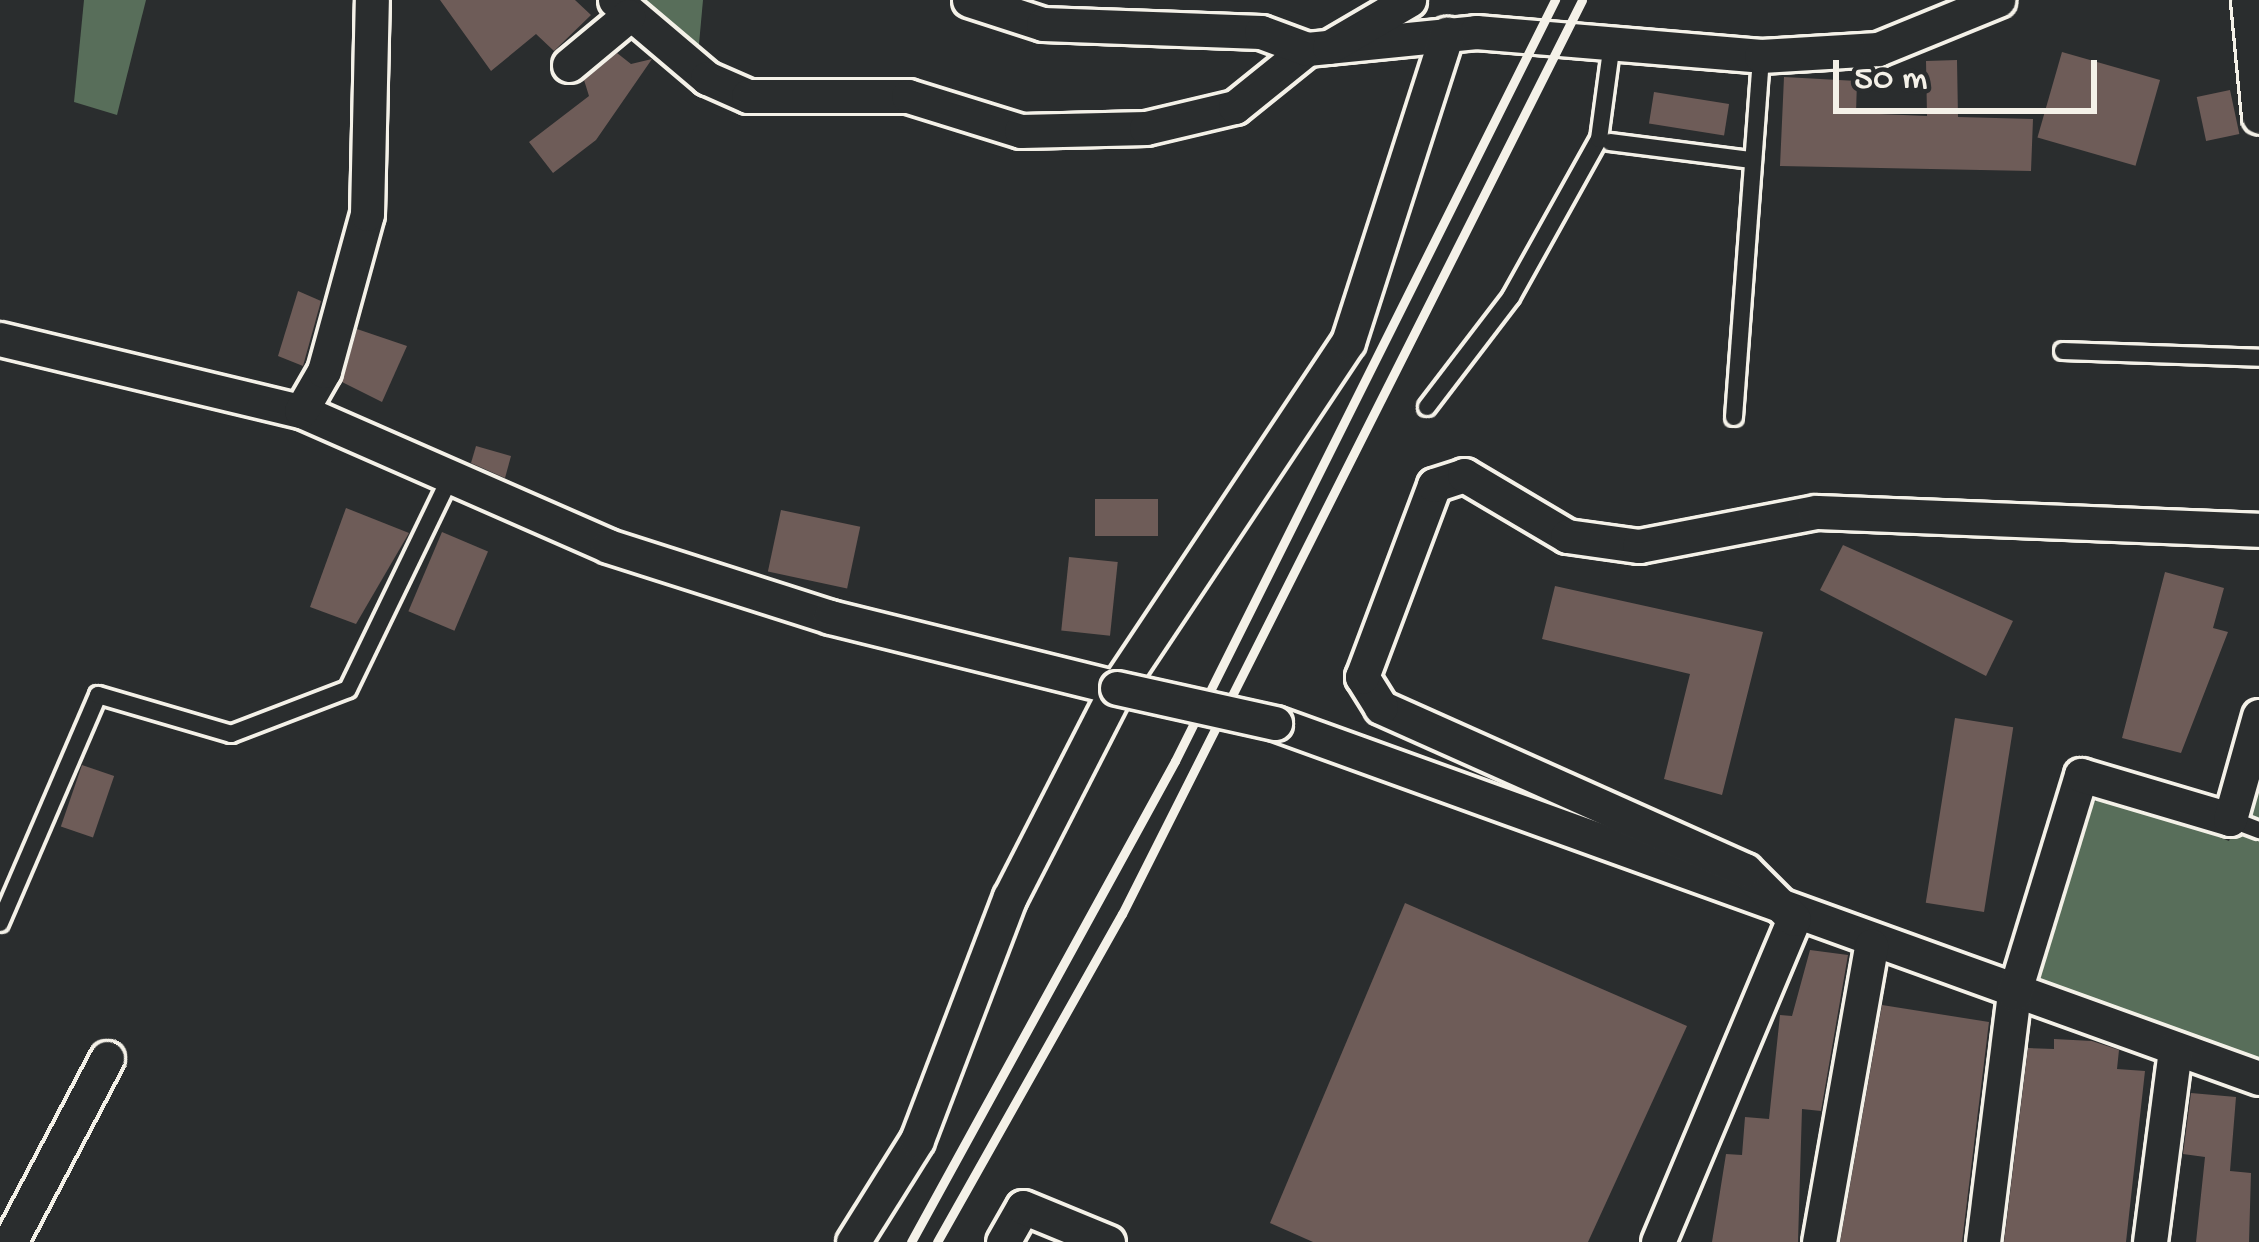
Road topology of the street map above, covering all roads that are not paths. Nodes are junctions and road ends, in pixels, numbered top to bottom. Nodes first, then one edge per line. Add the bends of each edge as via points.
1 (372, 0) edge
2 (969, 0) edge
3 (1409, 0) edge
4 (1998, 0) edge
5 (2248, 0) edge
6 (622, 8) edge
7 (1447, 33) junction
8 (1612, 44) junction
9 (1317, 49) junction
10 (1761, 56) junction
11 (569, 65) dead end
12 (2259, 116) edge
13 (1610, 142) dead end
14 (1750, 160) junction
15 (0, 339) edge
16 (2063, 350) dead end
17 (2259, 358) edge
18 (1427, 407) dead end
19 (302, 411) junction
20 (1733, 417) dead end
21 (448, 482) junction
22 (2259, 530) edge
23 (1117, 688) junction
24 (2259, 716) edge
25 (2244, 824) edge
26 (1794, 919) junction
27 (0, 923) edge
28 (1871, 946) junction
29 (2014, 994) junction
30 (2175, 1049) junction
31 (107, 1058) dead end
32 (2259, 1078) edge
33 (10, 1242) edge
34 (853, 1242) edge
35 (1003, 1242) edge
36 (1108, 1242) edge
37 (1658, 1242) edge
38 (1819, 1242) edge
39 (1983, 1242) edge
40 (2150, 1242) edge

1 - 19 street via 367,214 324,371
2 - 9 street via 1043,24 1262,32
3 - 9 street
4 - 10 street via 1878,49
5 - 12 street
6 - 9 street via 748,96 908,96 1021,131 1146,128 1235,107
6 - 11 street
7 - 8 street
7 - 9 street
7 - 23 street via 1348,341
8 - 10 street
8 - 18 lane via 1599,139 1511,297
10 - 14 lane
13 - 14 lane
14 - 20 lane
15 - 19 street
16 - 17 lane
19 - 21 street
21 - 23 street via 830,617
21 - 27 lane via 348,689 231,734 98,694
22 - 26 street via 1816,512 1639,546 1567,536 1464,475 1435,485 1362,677 1381,706 1745,870
23 - 26 street, bridge via 1275,724
23 - 34 street via 1010,897 917,1140
24 - 25 street
25 - 29 street via 2080,775
26 - 28 street
26 - 37 street
28 - 29 street
28 - 38 street
29 - 30 street
29 - 39 street
30 - 32 street
30 - 40 street
31 - 33 street
35 - 36 street via 1023,1208

